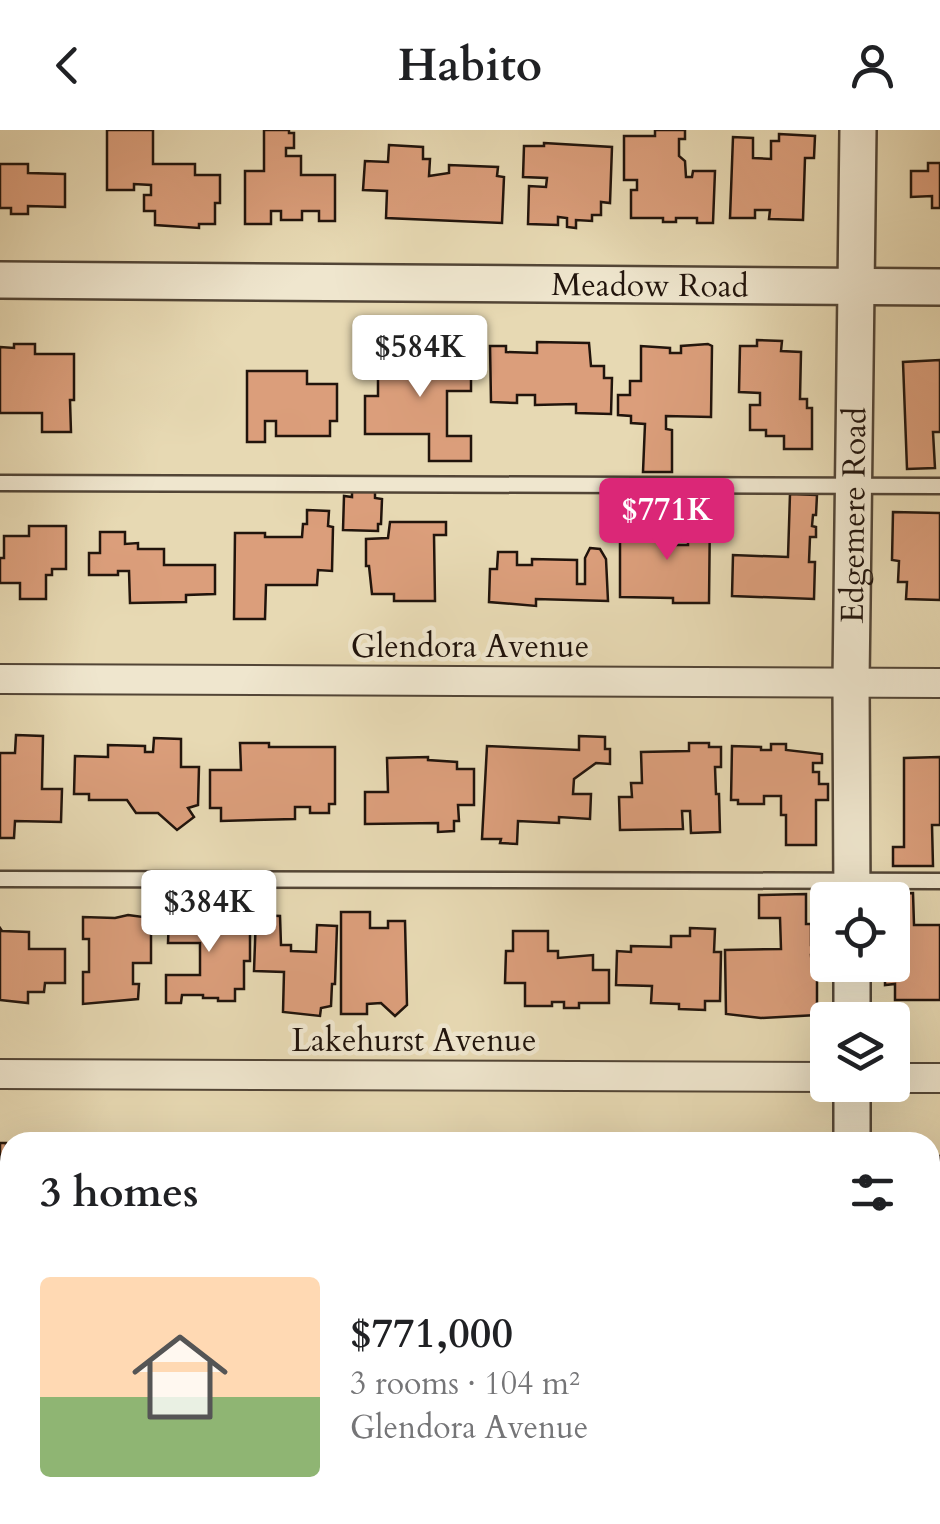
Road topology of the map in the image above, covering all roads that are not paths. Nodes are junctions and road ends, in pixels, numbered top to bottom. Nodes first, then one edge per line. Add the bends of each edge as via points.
1 (858, 130) edge
2 (0, 280) edge
3 (856, 287) junction
4 (940, 287) edge
5 (0, 483) edge
6 (853, 485) junction
7 (940, 486) edge
8 (0, 680) edge
9 (851, 682) junction
10 (940, 683) edge
11 (0, 879) edge
12 (940, 881) edge
13 (852, 882) edge
14 (910, 884) edge
15 (810, 889) edge
16 (0, 1074) edge
17 (810, 1078) edge
18 (910, 1078) edge
19 (940, 1078) edge
20 (852, 1102) edge
21 (852, 1132) edge

1 - 3 street, Edgemere Road
2 - 3 street, Meadow Road
3 - 4 street, Meadow Road
3 - 6 street, Edgemere Road
5 - 6 lane
6 - 7 lane
6 - 9 street, Edgemere Road
8 - 9 street, Glendora Avenue
9 - 10 street, Glendora Avenue
9 - 13 street, Edgemere Road
11 - 15 lane
12 - 14 lane
16 - 17 street, Lakehurst Avenue
18 - 19 street
20 - 21 street

